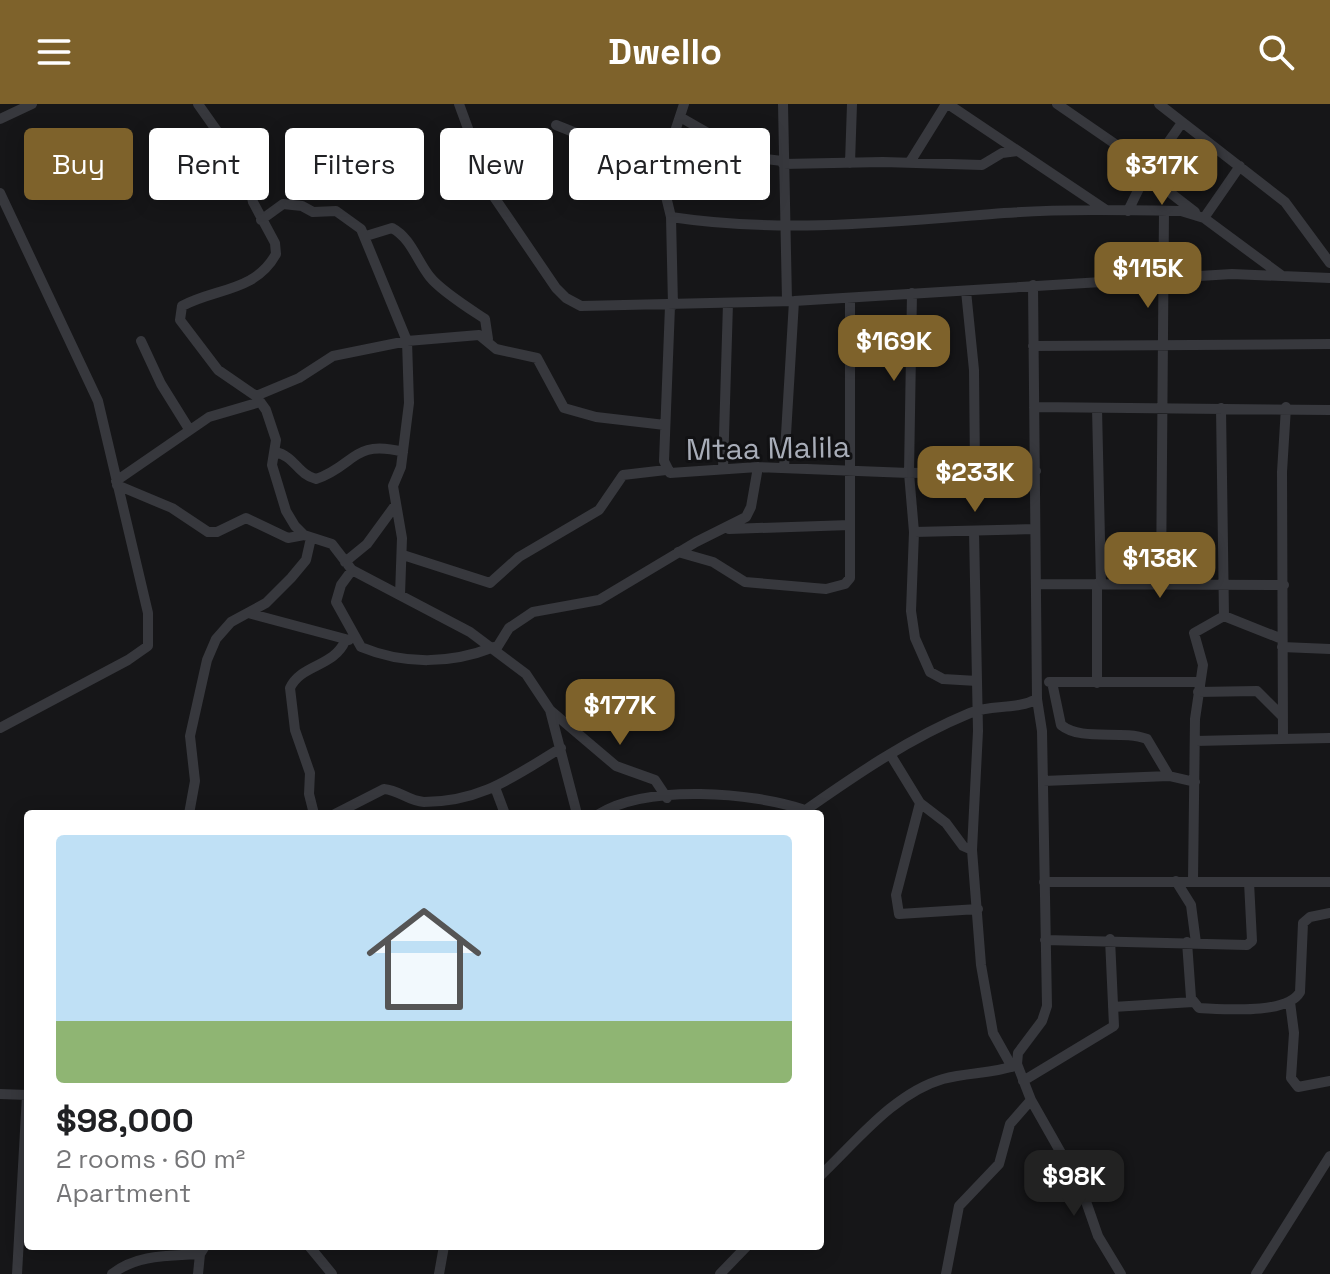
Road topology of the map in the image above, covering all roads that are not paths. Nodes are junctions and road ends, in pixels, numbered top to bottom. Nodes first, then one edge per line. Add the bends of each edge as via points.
1 (32, 104) edge
2 (198, 104) edge
3 (459, 104) edge
4 (684, 104) edge
5 (783, 104) edge
6 (852, 104) edge
7 (947, 104) edge
8 (1057, 104) edge
9 (1159, 104) edge
10 (680, 117) junction
11 (0, 119) edge
12 (1181, 124) junction
13 (556, 125) dead end
14 (676, 128) edge
15 (569, 130) edge
16 (1018, 151) junction
17 (910, 162) junction
18 (783, 163) junction
19 (850, 163) junction
20 (1240, 166) junction
21 (1148, 171) junction
22 (0, 193) edge
23 (667, 200) edge
24 (1108, 211) junction
25 (1128, 211) junction
26 (1164, 211) junction
27 (1201, 216) junction
28 (671, 217) junction
29 (261, 220) junction
30 (784, 225) junction
31 (366, 236) junction
32 (1330, 263) edge
33 (1281, 275) junction
34 (1165, 277) junction
35 (1330, 278) edge
36 (1033, 285) junction
37 (966, 291) junction
38 (912, 293) junction
39 (850, 298) junction
40 (790, 301) junction
41 (728, 303) junction
42 (671, 306) junction
43 (488, 339) junction
44 (141, 341) dead end
45 (407, 341) junction
46 (1165, 343) junction
47 (1330, 344) edge
48 (1033, 346) junction
49 (258, 399) junction
50 (1034, 407) junction
51 (1286, 407) junction
52 (1097, 408) junction
53 (1221, 408) junction
54 (1164, 409) junction
55 (1330, 410) edge
56 (665, 425) junction
57 (189, 429) junction
58 (275, 452) junction
59 (403, 452) junction
60 (758, 467) junction
61 (784, 468) junction
62 (723, 469) junction
63 (666, 470) junction
64 (849, 470) junction
65 (975, 471) junction
66 (1036, 471) junction
67 (909, 473) junction
68 (116, 483) junction
69 (394, 507) junction
70 (850, 525) junction
71 (724, 529) junction
72 (1035, 529) junction
73 (974, 531) junction
74 (914, 532) junction
75 (308, 536) junction
76 (678, 552) junction
77 (403, 555) junction
78 (349, 566) junction
79 (1161, 583) junction
80 (1036, 584) junction
81 (1099, 584) junction
82 (1223, 585) junction
83 (1284, 585) junction
84 (400, 595) junction
85 (248, 613) junction
86 (1224, 616) junction
87 (350, 640) junction
88 (1282, 643) junction
89 (495, 648) junction
90 (1330, 649) edge
91 (977, 681) junction
92 (1039, 682) junction
93 (1052, 682) junction
94 (1097, 683) junction
95 (1199, 687) junction
96 (1037, 699) junction
97 (550, 710) junction
98 (977, 710) junction
99 (1283, 717) junction
100 (0, 728) edge
101 (1283, 738) junction
102 (1330, 738) edge
103 (1195, 741) junction
104 (561, 748) junction
105 (890, 754) junction
106 (1169, 776) junction
107 (1043, 781) junction
108 (1195, 782) junction
109 (496, 790) junction
110 (667, 798) junction
111 (920, 803) junction
112 (190, 810) edge
113 (314, 810) edge
114 (343, 810) edge
115 (504, 810) edge
116 (576, 810) edge
117 (607, 810) edge
118 (795, 810) edge
119 (805, 810) edge
120 (972, 850) junction
121 (1193, 880) junction
122 (1176, 881) junction
123 (1044, 882) junction
124 (1249, 882) junction
125 (1330, 883) edge
126 (978, 909) junction
127 (1330, 913) edge
128 (1110, 939) junction
129 (1045, 940) junction
130 (1191, 942) junction
131 (1193, 1002) junction
132 (1290, 1002) junction
133 (1113, 1007) junction
134 (1015, 1066) junction
135 (1023, 1081) junction
136 (1330, 1081) edge
137 (0, 1094) edge
138 (24, 1095) edge
139 (1031, 1100) junction
140 (1330, 1156) edge
141 (24, 1160) edge
142 (824, 1172) edge
143 (203, 1250) edge
144 (312, 1250) edge
145 (443, 1250) edge
146 (743, 1250) edge
147 (17, 1274) edge
148 (112, 1274) edge
149 (198, 1274) edge
150 (332, 1274) edge
151 (439, 1274) edge
152 (720, 1274) edge
153 (946, 1274) edge
154 (1121, 1274) edge
155 (1256, 1274) edge

1 - 11 street
2 - 29 street via 242,164
3 - 42 street via 492,194 566,298 581,306
4 - 10 street
5 - 18 street
6 - 19 street
7 - 16 street
7 - 17 street
8 - 21 street
9 - 12 street
10 - 14 street
10 - 18 street via 750,157
12 - 20 street
12 - 21 street
13 - 15 street
16 - 17 street via 982,165
16 - 24 street
17 - 19 street
18 - 19 street
18 - 30 street
20 - 27 street
20 - 32 street via 1285,202
21 - 25 street
21 - 27 street
22 - 68 street via 98,401
23 - 28 street, Mtaa Malila
24 - 25 street
24 - 30 street
25 - 26 street
26 - 27 street
26 - 34 street
27 - 33 street
28 - 30 street via 752,227
28 - 42 street, Mtaa Malila
29 - 31 street via 283,204 313,212 330,209
29 - 49 street via 277,248 264,272 178,312 184,329 218,370
30 - 40 street
31 - 43 street via 392,228 402,233 435,282 485,319
31 - 45 street
33 - 34 street
33 - 35 street
34 - 36 street
34 - 46 street
36 - 37 street
36 - 48 street
37 - 38 street
37 - 65 street via 974,370
38 - 39 street
38 - 67 street
39 - 40 street
39 - 64 street
40 - 41 street
40 - 61 street
41 - 42 street
41 - 62 street
42 - 56 street, Mtaa Malila
43 - 45 street via 479,335
43 - 56 street via 496,349 537,358 564,408
44 - 57 street
45 - 49 street via 333,356
45 - 59 street via 409,403
46 - 47 street
46 - 48 street
46 - 54 street
48 - 50 street
49 - 57 street
49 - 58 street via 275,431
50 - 52 street
50 - 66 street
51 - 53 street
51 - 55 street
51 - 83 street
52 - 54 street
52 - 81 street
53 - 54 street
53 - 82 street
54 - 79 street
56 - 63 street, Mtaa Malila
57 - 68 street
58 - 59 street via 287,454 316,479 359,450
58 - 75 street via 272,465 286,511
59 - 69 street via 393,486
60 - 61 street, Mtaa Malila
60 - 62 street, Mtaa Malila
60 - 71 street via 748,515
61 - 64 street, Mtaa Malila
62 - 63 street, Mtaa Malila
63 - 77 street via 623,475 599,510 519,557 490,583
64 - 67 street, Mtaa Malila
64 - 70 street
65 - 66 street, Mtaa Malila
65 - 67 street, Mtaa Malila
66 - 72 street
67 - 74 street
68 - 75 street via 172,508 208,532 246,518 288,538
68 - 100 street via 148,613 148,646
69 - 77 street
69 - 78 street
70 - 71 street
70 - 76 street via 850,578 826,589 745,582 713,562
71 - 76 street
72 - 73 street
72 - 80 street
73 - 74 street
73 - 91 street
74 - 91 street via 911,611 924,665 943,679
75 - 78 street via 332,544
75 - 85 street via 306,560 266,603
76 - 89 street via 599,600 533,612 509,628
77 - 84 street
78 - 84 street
78 - 87 street via 336,602
79 - 81 street
79 - 82 street
80 - 81 street
80 - 92 street
81 - 94 street
82 - 83 street
82 - 86 street
83 - 88 street
84 - 89 street
85 - 87 street
85 - 112 street via 216,639 207,660 190,736 195,781
86 - 88 street
86 - 95 street via 1194,633 1202,653
87 - 89 street via 399,659 448,661
87 - 113 street via 335,657 299,675 290,688
88 - 90 street
88 - 99 street
89 - 97 street via 526,674
91 - 98 street
92 - 93 street
92 - 96 street
93 - 94 street
93 - 106 street via 1061,725 1147,739
94 - 95 street
95 - 99 street via 1257,691
95 - 103 street
96 - 98 street
96 - 107 street
97 - 104 street
97 - 110 street via 616,766 655,780
98 - 105 street
98 - 120 street
99 - 101 street
101 - 102 street
101 - 103 street
103 - 108 street
104 - 109 street
104 - 116 street
105 - 111 street
105 - 119 street
106 - 107 street
106 - 108 street
107 - 123 street
108 - 121 street
109 - 114 street via 424,802 384,789
109 - 115 street
110 - 117 street via 624,802
110 - 118 street via 743,795
111 - 120 street
111 - 126 street via 896,895 899,914
120 - 126 street
121 - 122 street
121 - 124 street
122 - 123 street
122 - 130 street via 1191,905
123 - 129 street
124 - 125 street
124 - 130 street via 1251,944
126 - 134 street via 993,1033 1000,1051
127 - 132 street via 1303,923 1300,992
128 - 129 street
128 - 130 street
128 - 133 street
129 - 134 street via 1047,1006
130 - 131 street
131 - 132 street via 1199,1008 1221,1009
131 - 133 street
132 - 136 street via 1291,1078 1307,1088
133 - 135 street via 1114,1026
134 - 135 street
134 - 142 street via 944,1079 909,1095
135 - 139 street
137 - 138 street
139 - 153 street via 1010,1124 999,1164 959,1206
139 - 154 street
140 - 155 street
141 - 147 street
143 - 148 street via 143,1259
143 - 149 street
144 - 150 street
145 - 151 street
146 - 152 street

